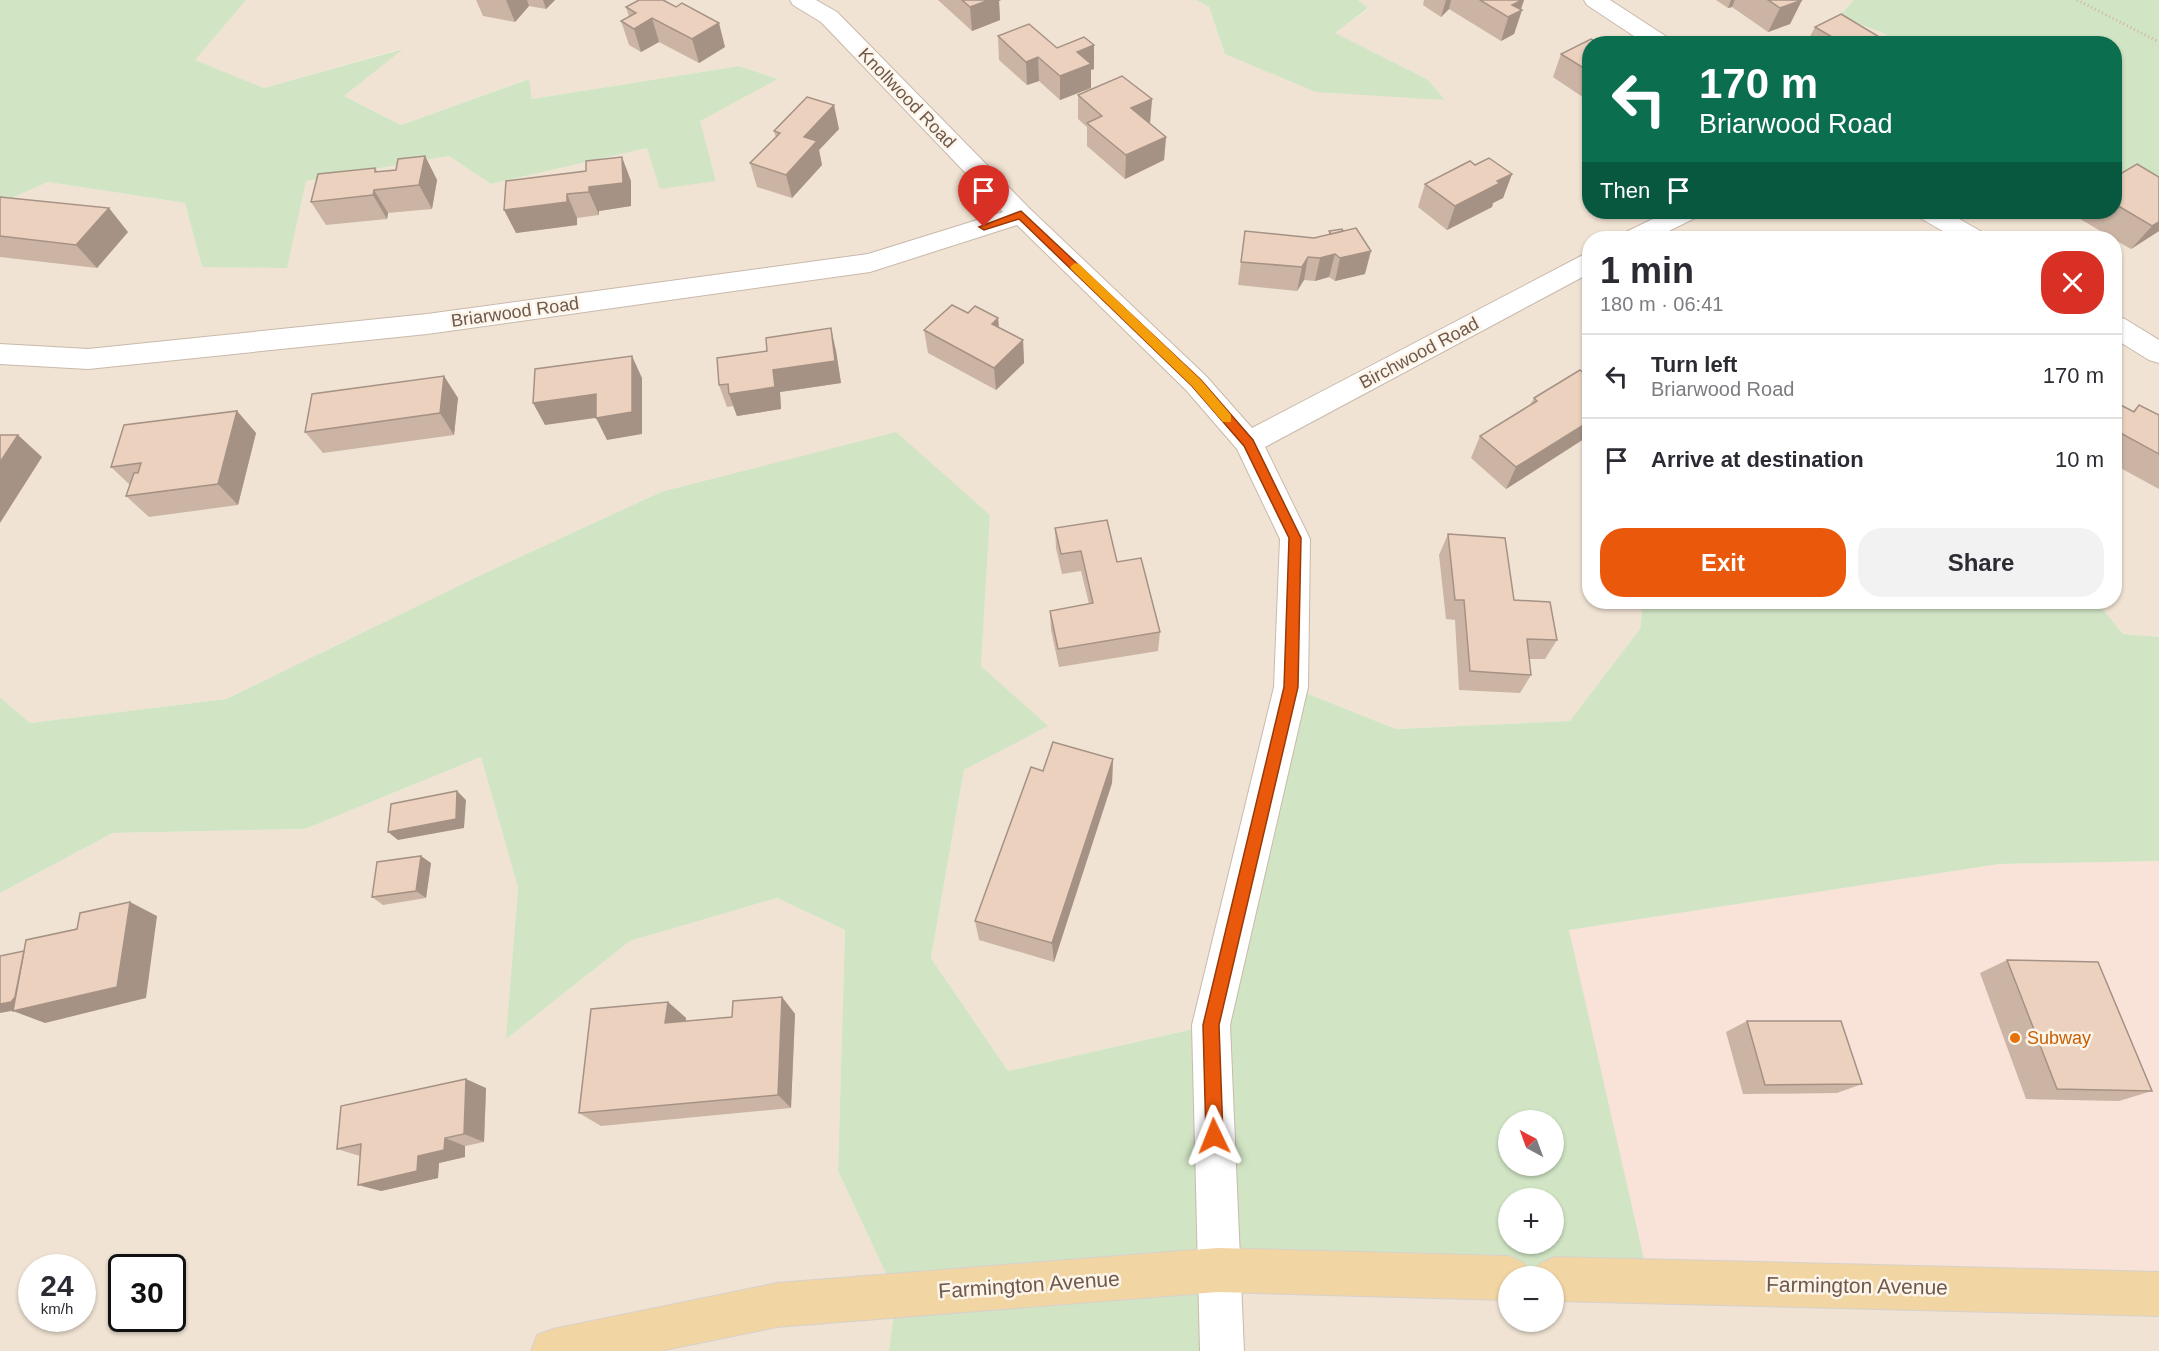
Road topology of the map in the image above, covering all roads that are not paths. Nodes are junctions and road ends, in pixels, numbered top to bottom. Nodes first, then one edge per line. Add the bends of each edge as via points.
1 (801, 0) edge
2 (1595, 0) edge
3 (1650, 36) edge
4 (1021, 215) junction
5 (1672, 219) edge
6 (1941, 219) edge
7 (1649, 231) edge
8 (1961, 231) edge
9 (1582, 266) edge
10 (2122, 330) edge
11 (2159, 352) edge
12 (0, 354) edge
13 (1248, 443) junction
14 (1218, 1270) junction
15 (1498, 1278) edge
16 (1564, 1279) edge
17 (2159, 1294) edge
18 (553, 1351) edge
19 (1222, 1351) edge

1 - 4 street, Knollwood Road via 829,17
2 - 3 street
4 - 12 street, Briarwood Road via 870,263 438,323 88,358
4 - 13 street, Knollwood Road via 1197,383
5 - 7 street
6 - 8 street
9 - 13 street, Birchwood Road
10 - 11 street
13 - 14 street, Knollwood Road via 1295,538 1291,687 1211,1025
14 - 15 main road, Farmington Avenue
14 - 18 main road, Farmington Avenue via 777,1305
14 - 19 street, Knollwood Road
16 - 17 main road, Farmington Avenue

